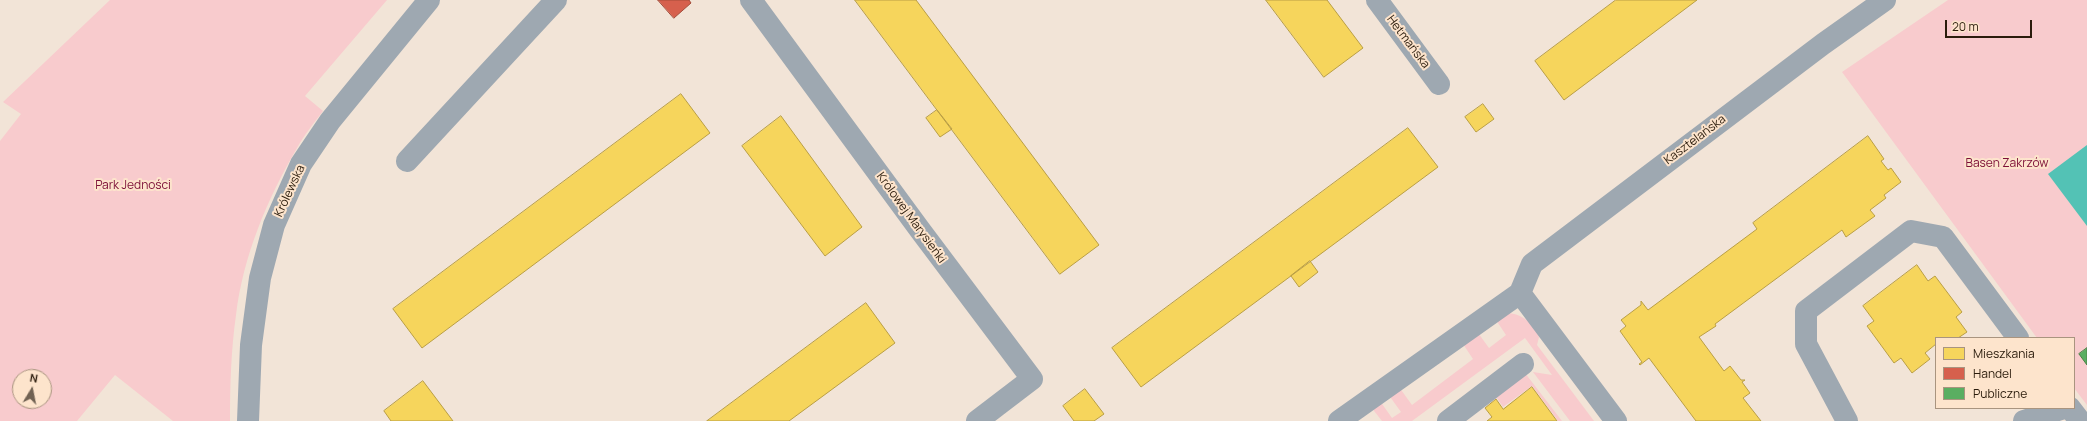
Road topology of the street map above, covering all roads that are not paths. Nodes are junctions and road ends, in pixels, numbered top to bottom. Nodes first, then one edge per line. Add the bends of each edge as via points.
1 (429, 0) edge
2 (556, 0) edge
3 (752, 0) edge
4 (1377, 0) edge
5 (1885, 0) edge
6 (1439, 84) dead end
7 (407, 161) dead end
8 (1520, 293) junction
9 (2017, 337) edge
10 (1524, 364) dead end
11 (2061, 409) edge
12 (2071, 409) edge
13 (248, 421) edge
14 (977, 421) edge
15 (1339, 421) edge
16 (1448, 421) edge
17 (1616, 421) edge
18 (1847, 421) edge
19 (2024, 421) edge
20 (2080, 421) edge

1 - 13 street, Królewska via 330,121 302,164 274,225 260,278 252,338 248,379
2 - 7 street
3 - 14 street, Królowej Marysieńki via 1032,378
4 - 6 street, Hetmańska
5 - 8 street, Kasztelańska via 1532,264
8 - 15 street
8 - 17 street
9 - 18 street via 1943,237 1911,231 1806,311 1806,344
10 - 16 street
11 - 19 street
12 - 20 street

